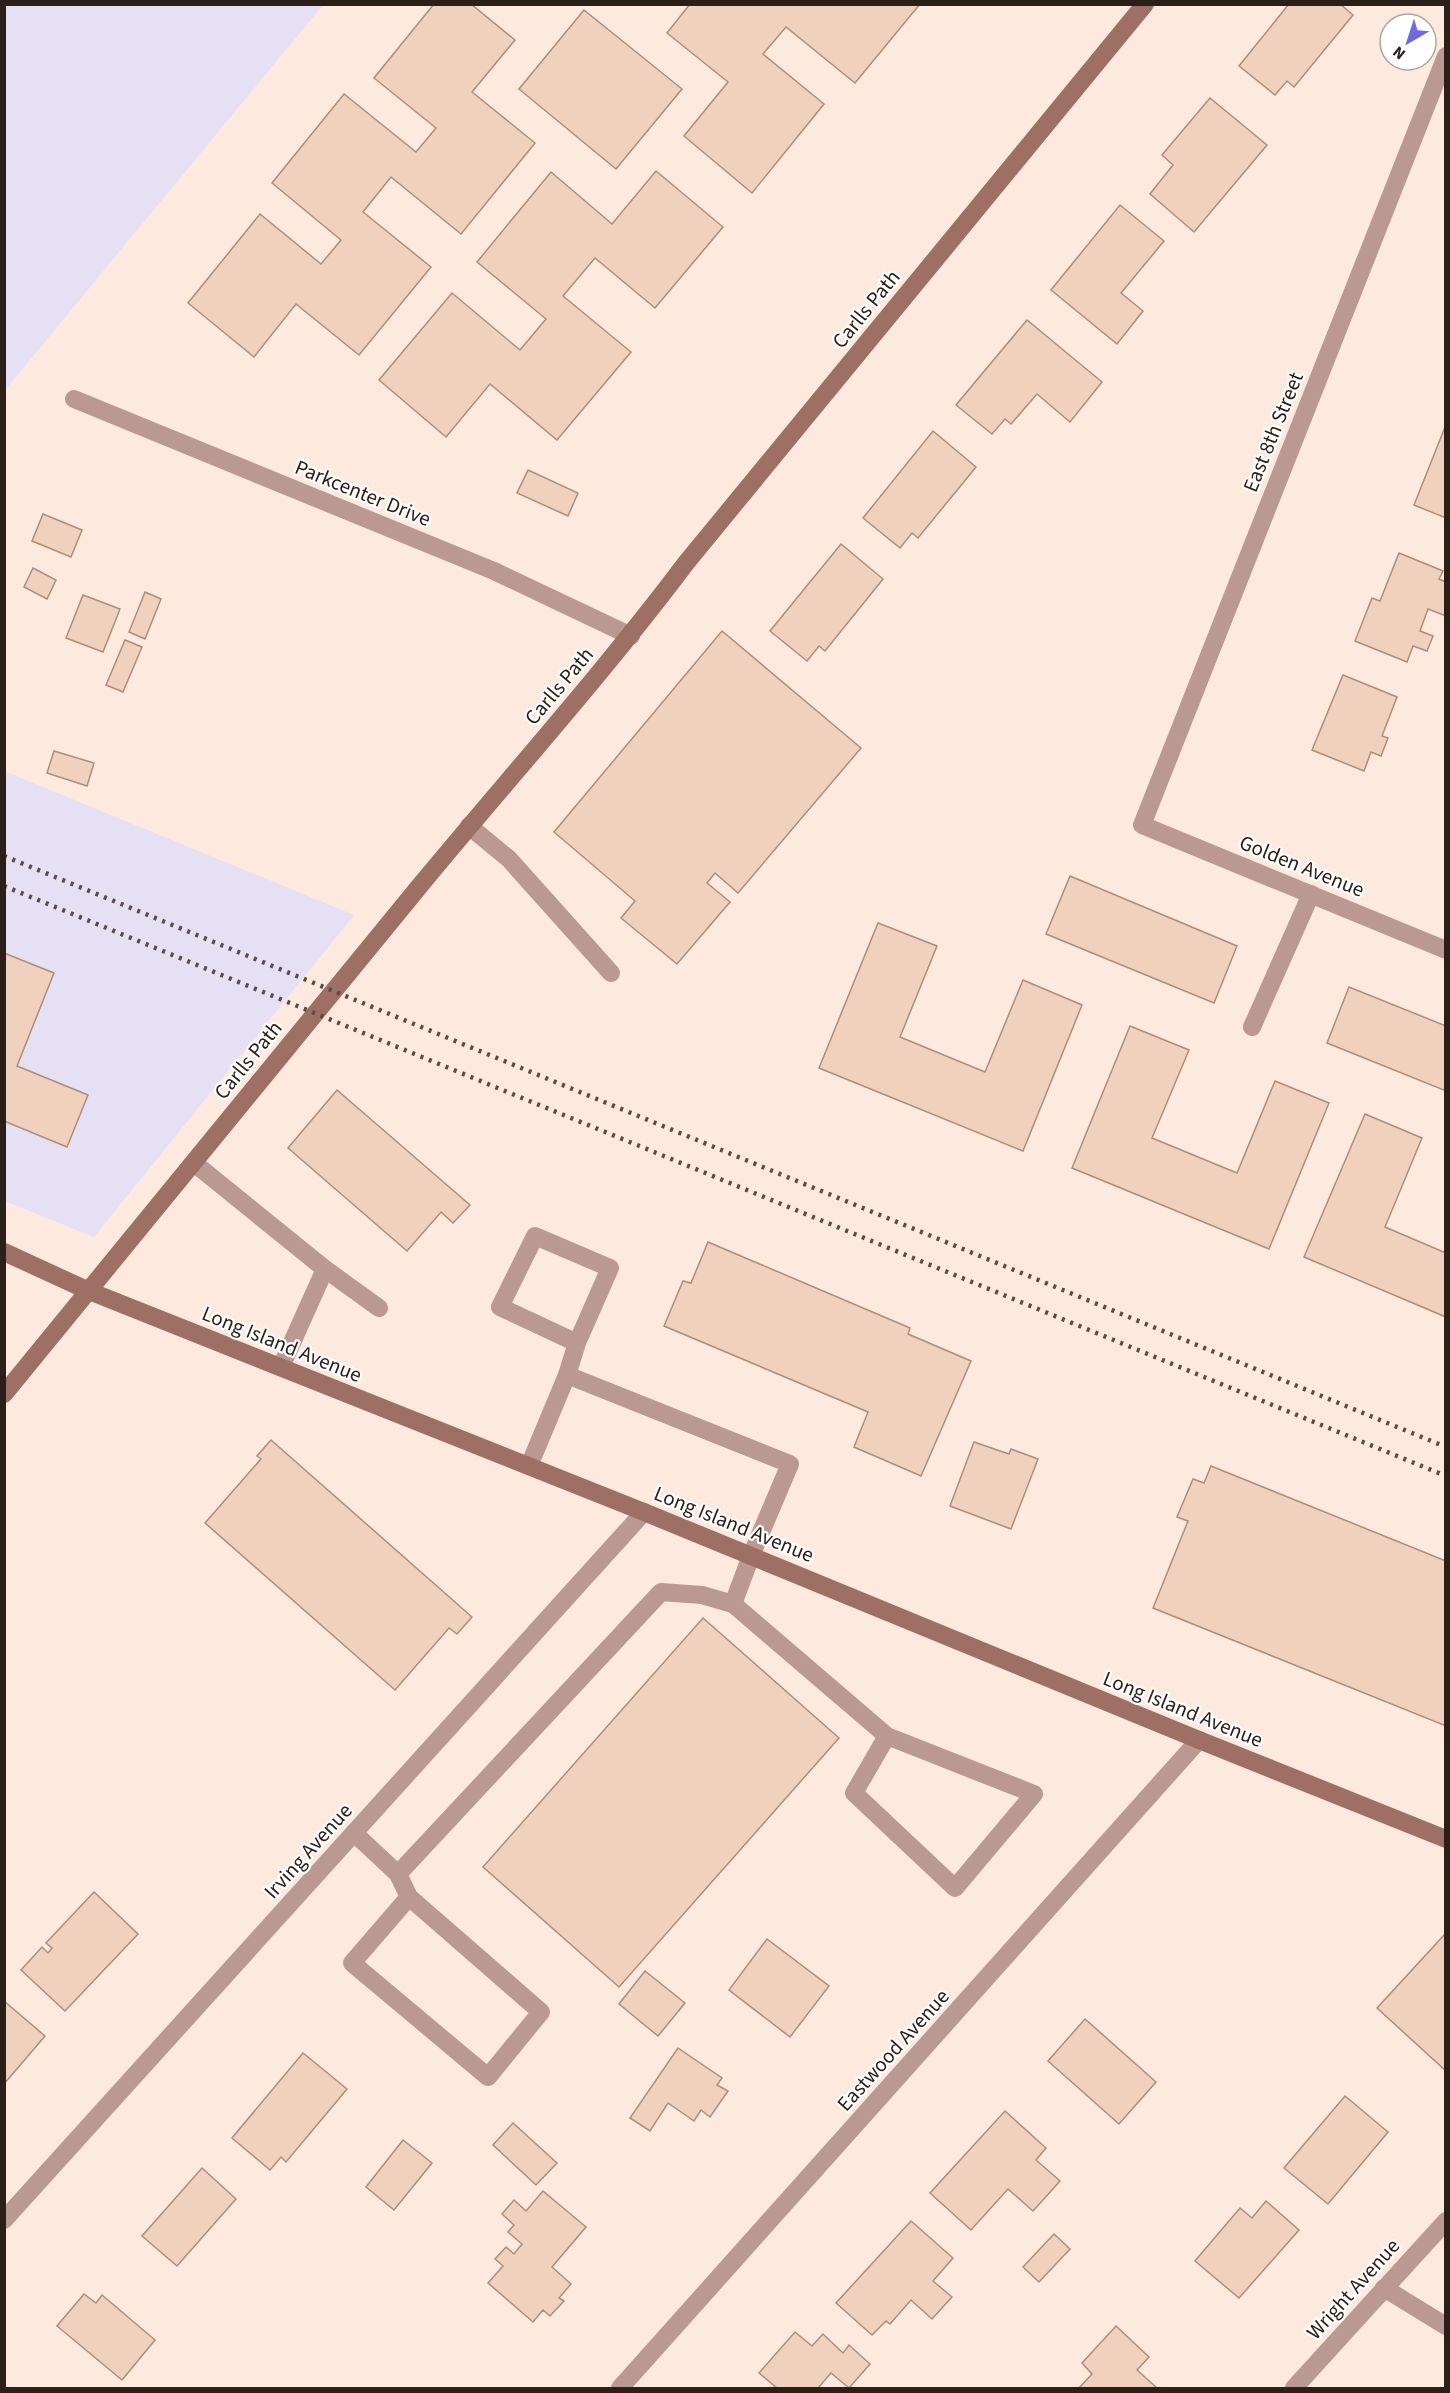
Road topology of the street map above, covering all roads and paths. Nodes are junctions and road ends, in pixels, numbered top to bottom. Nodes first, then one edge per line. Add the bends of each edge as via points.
1 (1145, 4) edge
2 (1446, 56) edge
3 (74, 399) dead end
4 (631, 636) junction
5 (1142, 825) joint
6 (469, 826) junction
7 (1311, 894) junction
8 (1446, 950) edge
9 (611, 972) dead end
10 (1252, 1027) dead end
11 (194, 1163) junction
12 (4, 1252) edge
13 (325, 1269) junction
14 (89, 1292) junction
15 (378, 1308) dead end
16 (578, 1343) junction
17 (280, 1367) junction
18 (567, 1375) junction
19 (4, 1394) edge
20 (530, 1466) junction
21 (644, 1512) junction
22 (751, 1556) junction
23 (734, 1604) junction
24 (886, 1736) junction
25 (1199, 1740) junction
26 (354, 1833) junction
27 (1446, 1839) edge
28 (398, 1874) junction
29 (409, 1897) junction
30 (4, 2220) edge
31 (1446, 2221) edge
32 (1384, 2288) junction
33 (1446, 2326) edge
34 (620, 2388) edge
35 (1294, 2388) edge

1 - 4 street, Carlls Path via 686,563
2 - 5 street, East 8th Street
3 - 4 street, Parkcenter Drive via 494,571
4 - 6 street, Carlls Path
5 - 7 street, Golden Avenue
6 - 9 street via 509,859
6 - 11 street, Carlls Path
7 - 8 street, Golden Avenue
7 - 10 street
11 - 13 street
11 - 14 street, Carlls Path
12 - 14 street, Long Island Avenue
13 - 15 street
13 - 17 street
14 - 17 street, Long Island Avenue
14 - 19 street, Carlls Path
16 - 16 street via 610,1268 535,1236 500,1307
16 - 18 street
17 - 20 street, Long Island Avenue
18 - 20 street
18 - 22 street via 790,1464
20 - 21 street, Long Island Avenue
21 - 22 street, Long Island Avenue
21 - 26 street, Irving Avenue
22 - 23 street
22 - 25 street, Long Island Avenue
23 - 24 street
23 - 28 street via 702,1595 661,1592
24 - 24 street via 854,1793 955,1888 1034,1794
25 - 27 street, Long Island Avenue
25 - 34 street, Eastwood Avenue
26 - 28 street
26 - 30 street, Irving Avenue
28 - 29 street
29 - 29 street via 541,2012 488,2077 352,1962
31 - 32 street, Wright Avenue
32 - 33 street
32 - 35 street, Wright Avenue

